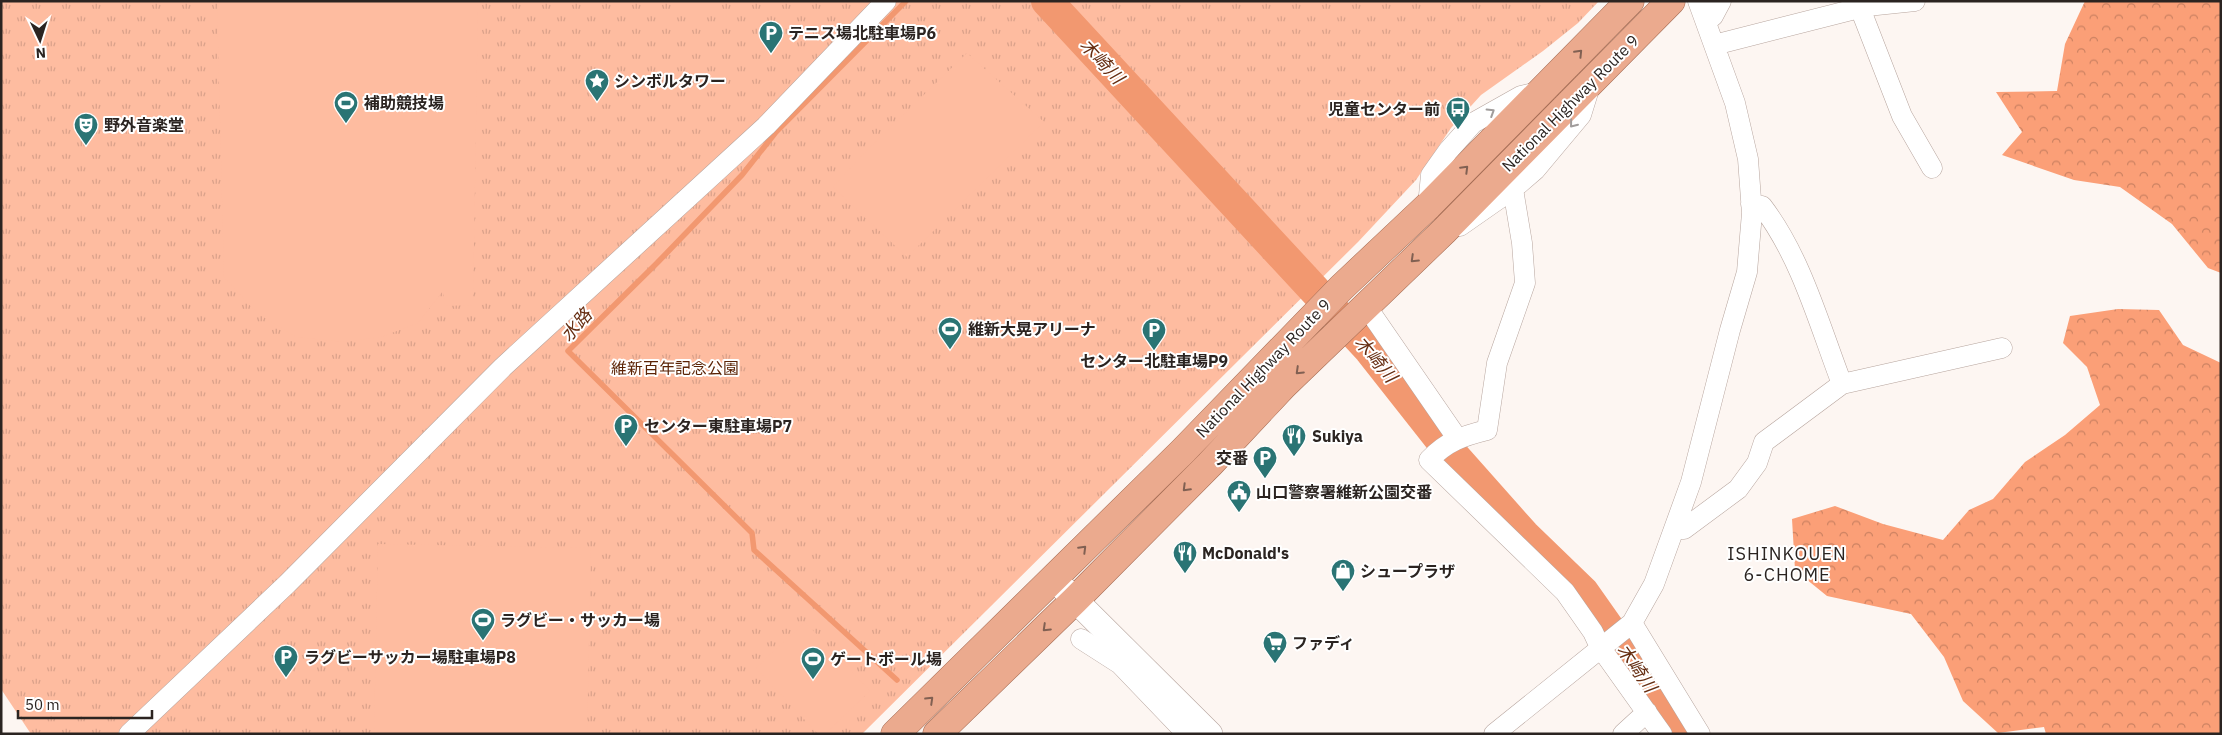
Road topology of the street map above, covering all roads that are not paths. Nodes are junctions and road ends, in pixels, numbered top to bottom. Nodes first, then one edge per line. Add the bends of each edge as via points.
1 (886, 1) edge
2 (1630, 1) edge
3 (1671, 1) edge
4 (1698, 1) edge
5 (1722, 1) edge
6 (1916, 1) edge
7 (1860, 8) junction
8 (1706, 22) junction
9 (1714, 45) junction
10 (1593, 80) junction
11 (1932, 168) dead end
12 (1513, 189) junction
13 (1751, 204) junction
14 (1444, 231) junction
15 (1362, 309) junction
16 (2002, 348) dead end
17 (1842, 384) junction
18 (1457, 438) junction
19 (1674, 529) junction
20 (1054, 579) junction
21 (1075, 600) junction
22 (1632, 623) junction
23 (1081, 639) dead end
24 (1600, 647) junction
25 (1647, 712) junction
26 (129, 734) edge
27 (895, 734) edge
28 (938, 734) edge
29 (1187, 734) edge
30 (1210, 734) edge
31 (1494, 734) edge
32 (1623, 734) edge
33 (1662, 734) edge
34 (1700, 734) edge

1 - 26 street via 766,126 503,367 287,584
20 -> 2 highway, National Highway Route 9
3 - 10 highway, National Highway Route 9
4 - 8 street
5 - 8 street
6 - 7 street
7 - 9 street
7 - 11 street via 1902,116
8 - 9 street
9 - 13 street via 1735,102 1748,159
10 -> 12 street via 1581,115 1535,170
10 - 14 highway, National Highway Route 9
12 - 14 street via 1465,224
12 - 18 street via 1525,283 1497,363 1486,430
13 - 17 street via 1762,206 1780,232
13 - 19 street via 1747,272 1690,482
14 -> 15 highway, National Highway Route 9
15 - 18 street
15 -> 21 highway, National Highway Route 9
16 - 17 street
17 - 19 street via 1764,442 1757,463 1738,489 1684,529
18 - 24 street via 1429,460 1565,592
19 - 22 street via 1654,584
20 - 21 street
27 -> 20 highway, National Highway Route 9
21 -> 28 highway, National Highway Route 9
21 - 30 street
22 - 24 street
22 - 34 street
23 - 29 street via 1120,664
24 - 25 street
24 - 31 street
25 - 32 street
25 - 33 street

